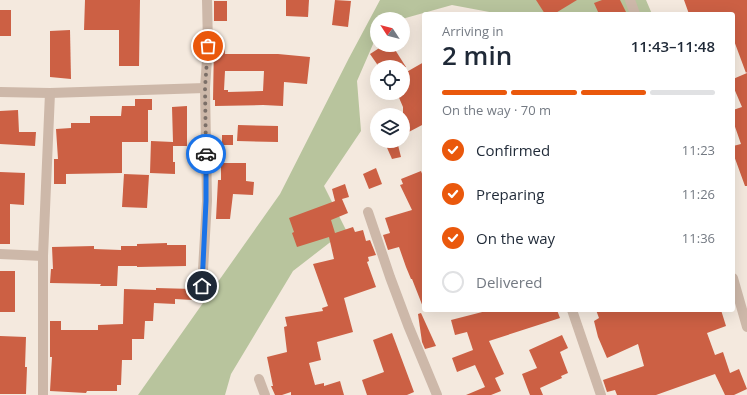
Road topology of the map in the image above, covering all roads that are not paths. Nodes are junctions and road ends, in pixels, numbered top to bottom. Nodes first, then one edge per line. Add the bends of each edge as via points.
1 (207, 0) edge
2 (630, 0) edge
3 (634, 12) edge
4 (205, 88) junction
5 (0, 92) edge
6 (50, 93) junction
7 (368, 212) dead end
8 (0, 254) edge
9 (43, 256) junction
10 (735, 285) edge
11 (202, 286) dead end
12 (573, 312) edge
13 (747, 327) edge
14 (259, 379) dead end
15 (43, 395) edge
16 (265, 395) edge
17 (437, 395) edge
18 (601, 395) edge

1 - 4 street via 208,46
2 - 3 street
4 - 6 street
4 - 11 street via 206,201
5 - 6 street
6 - 9 street
7 - 17 street via 400,305
8 - 9 street
9 - 15 street
10 - 13 street
12 - 18 street
14 - 16 street

